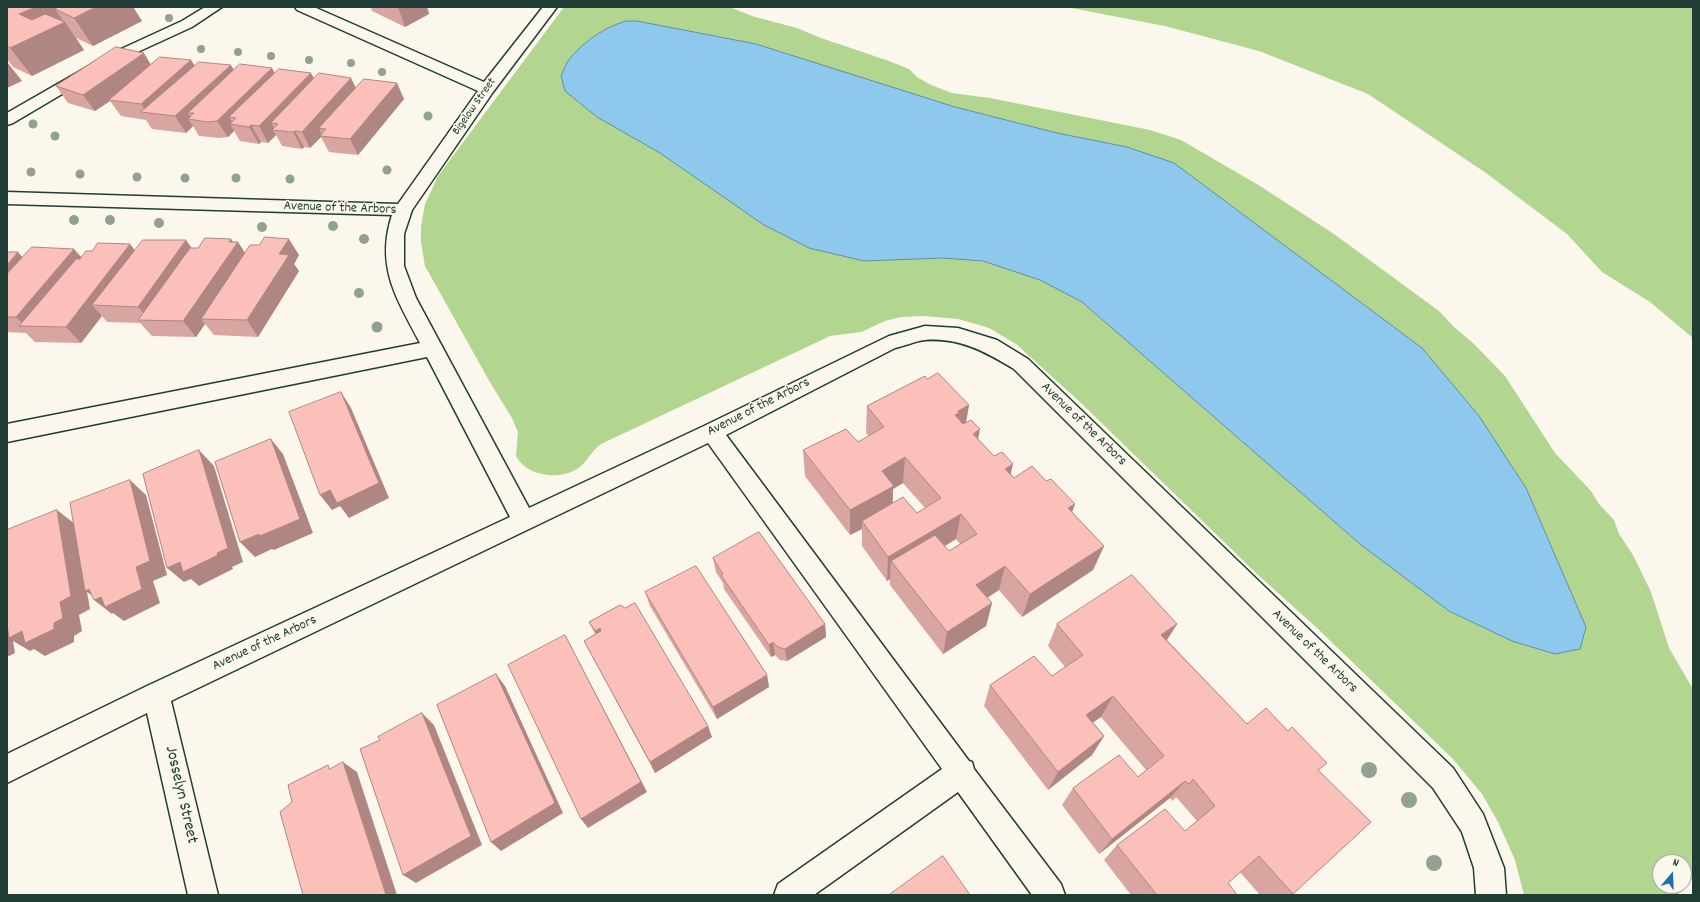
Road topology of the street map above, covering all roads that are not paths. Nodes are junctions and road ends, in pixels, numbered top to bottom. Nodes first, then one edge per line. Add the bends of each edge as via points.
1 (215, 7) edge
2 (302, 7) edge
3 (550, 7) edge
4 (487, 89) junction
5 (7, 120) edge
6 (7, 198) edge
7 (403, 210) junction
8 (433, 348) junction
9 (712, 432) junction
10 (7, 433) edge
11 (524, 521) junction
12 (156, 695) junction
13 (7, 769) edge
14 (962, 772) junction
15 (203, 895) edge
16 (789, 895) edge
17 (1050, 895) edge
18 (1491, 895) edge

1 - 5 street via 187,24 113,58
2 - 4 street
3 - 4 street, Bigelow Street
4 - 7 street, Bigelow Street
6 - 7 street, Avenue of the Arbors
7 - 8 street, Avenue of the Arbors via 395,234 395,266 406,298
8 - 10 street
8 - 11 street, Avenue of the Arbors
9 - 11 street, Avenue of the Arbors
9 - 14 street
9 - 18 street, Avenue of the Arbors via 889,343 925,333 958,335 990,345 1021,364 1443,778 1473,824 1489,868
11 - 12 street, Avenue of the Arbors
12 - 13 street, Avenue of the Arbors
12 - 15 street, Josselyn Street
14 - 16 street
14 - 17 street

